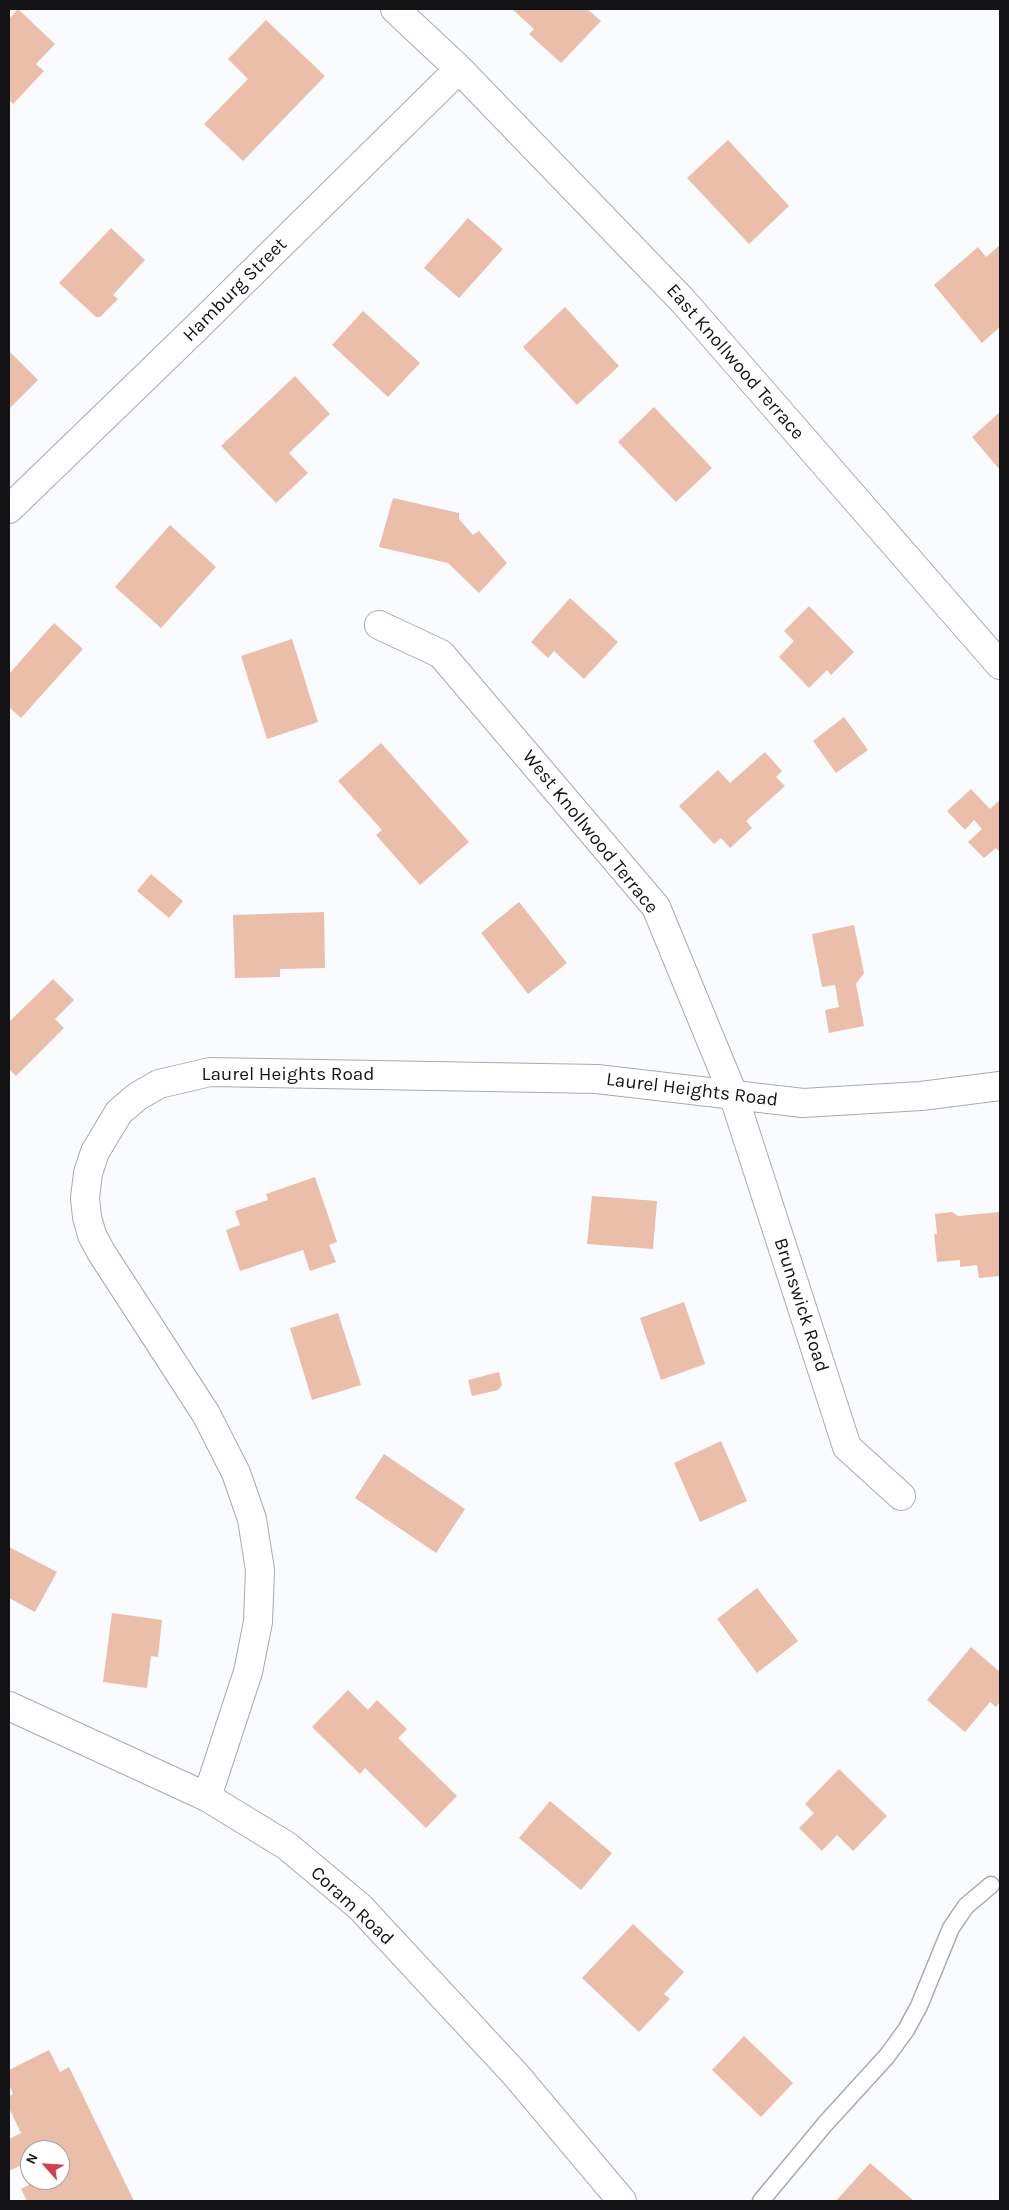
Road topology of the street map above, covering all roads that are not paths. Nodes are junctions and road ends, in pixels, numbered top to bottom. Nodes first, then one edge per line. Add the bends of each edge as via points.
1 (395, 9) edge
2 (459, 70) junction
3 (9, 508) edge
4 (379, 625) dead end
5 (1000, 665) edge
6 (1000, 1086) edge
7 (733, 1094) junction
8 (900, 1496) dead end
9 (9, 1706) edge
10 (207, 1797) junction
11 (991, 1885) dead end
12 (622, 2201) edge
13 (761, 2201) edge

1 - 2 street, East Knollwood Terrace
2 - 3 street, Hamburg Street
2 - 5 street, East Knollwood Terrace via 683,300
4 - 7 street, West Knollwood Terrace via 441,654 656,907
6 - 7 street, Laurel Heights Road via 920,1096 804,1103
7 - 8 street, Brunswick Road via 847,1447
7 - 10 street, Laurel Heights Road via 597,1079 210,1072 159,1084 119,1112 105,1132 88,1173 85,1198 92,1235 206,1414 236,1473 252,1520 260,1570 258,1622 248,1672
9 - 10 street, Coram Road
10 - 12 street, Coram Road via 287,1846 360,1908 516,2075
11 - 13 lane via 966,1906 951,1928 906,2030

